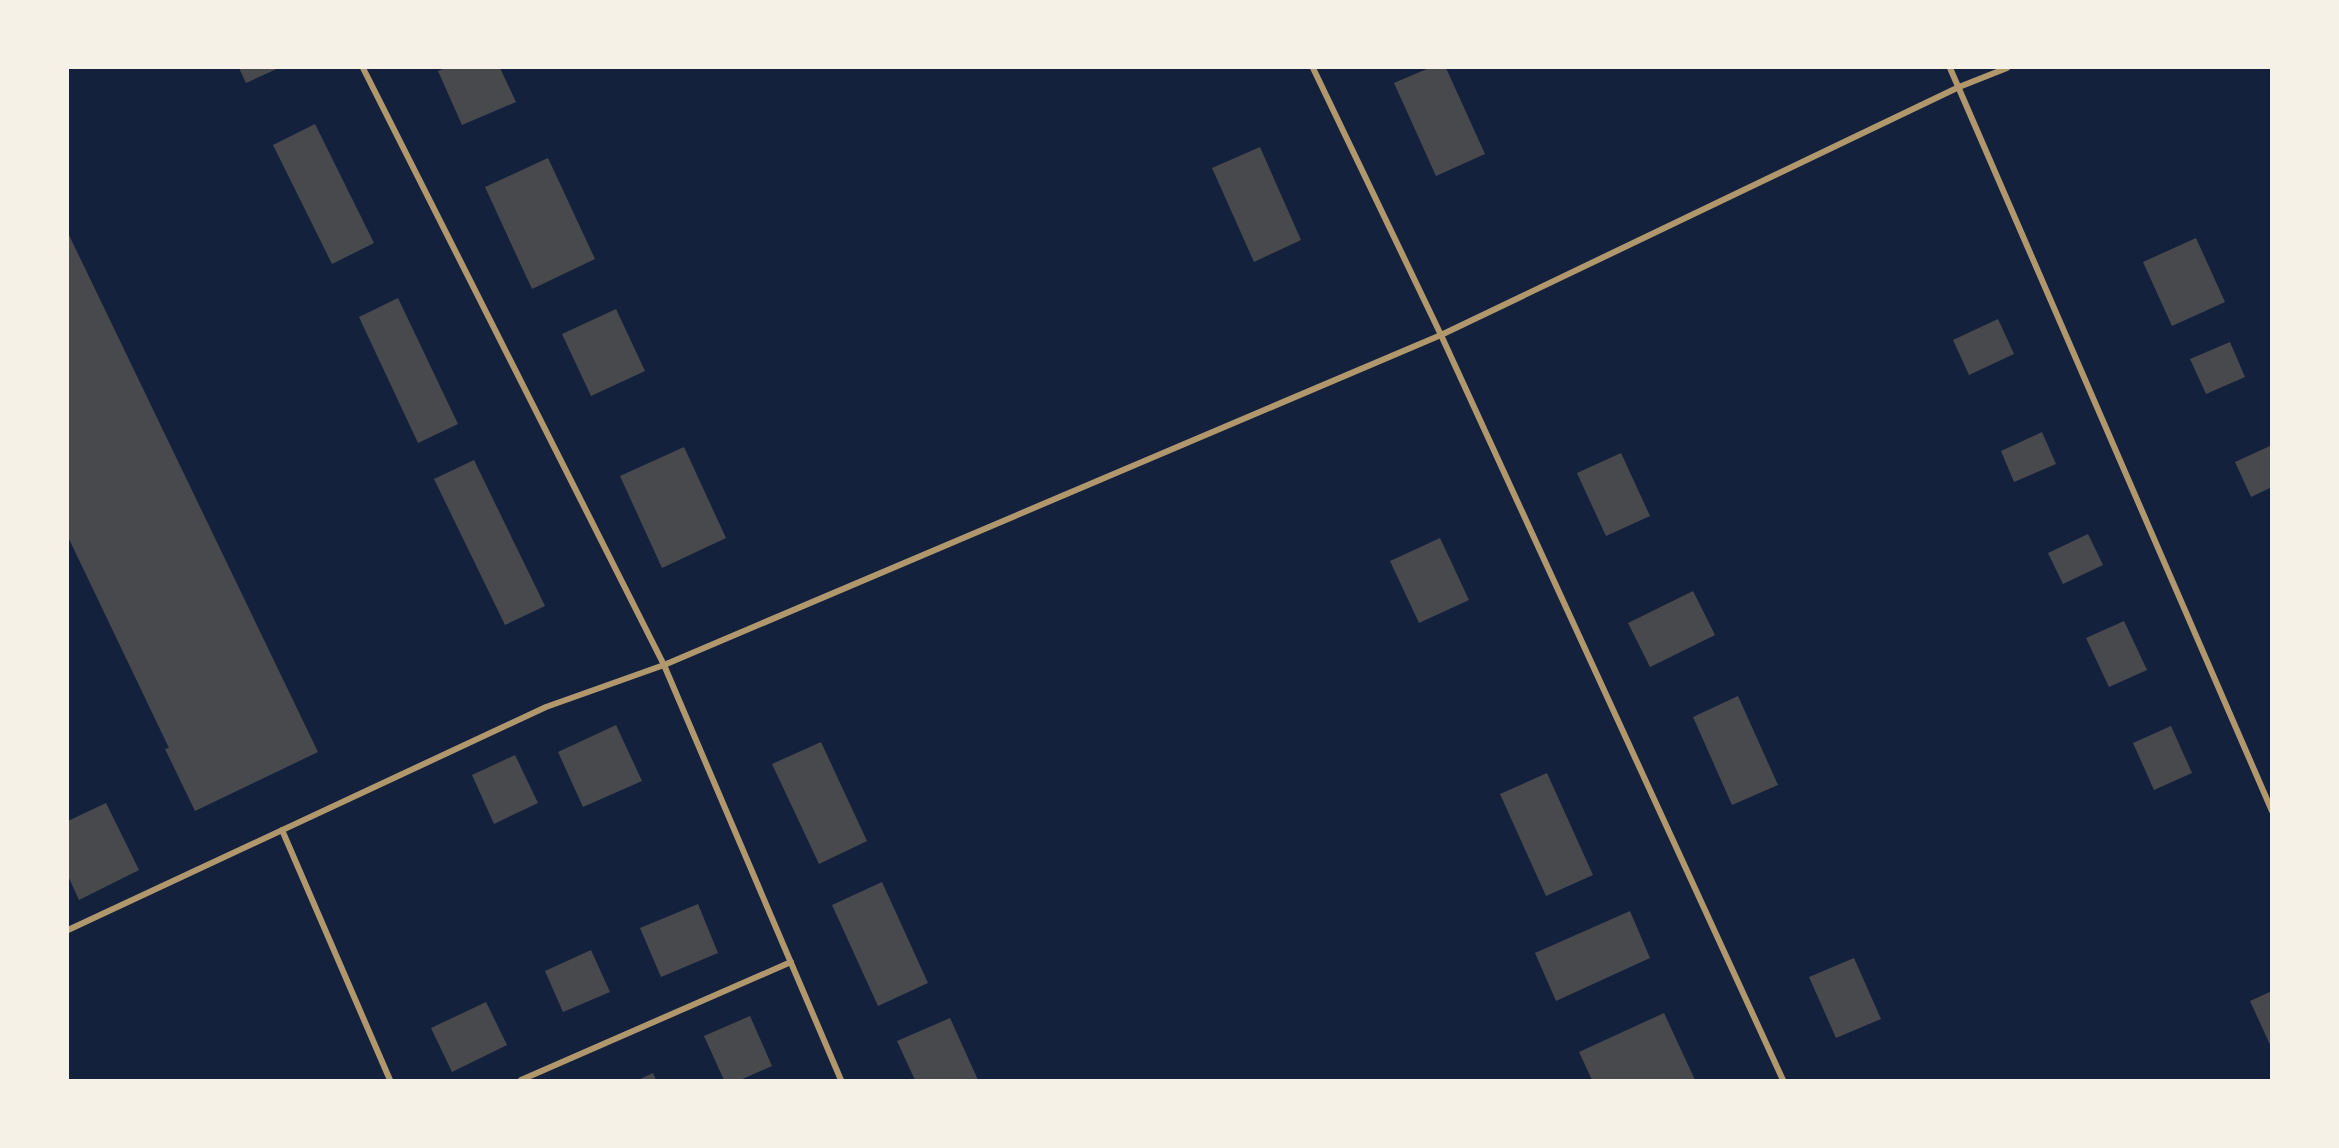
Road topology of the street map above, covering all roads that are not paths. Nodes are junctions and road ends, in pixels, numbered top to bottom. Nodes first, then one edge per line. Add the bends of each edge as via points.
1 (363, 68) edge
2 (1313, 68) edge
3 (1950, 68) edge
4 (2007, 68) edge
5 (1959, 87) junction
6 (1441, 334) junction
7 (664, 664) junction
8 (2271, 811) edge
9 (282, 830) junction
10 (68, 930) edge
11 (791, 963) junction
12 (390, 1080) edge
13 (521, 1080) edge
14 (841, 1080) edge
15 (1784, 1080) edge

1 - 7 street
2 - 6 street
3 - 5 street
4 - 5 street
5 - 6 street
5 - 8 street
6 - 7 street
6 - 15 street
7 - 9 street via 546,707
7 - 11 street
9 - 10 street
9 - 12 street
11 - 13 street
11 - 14 street

